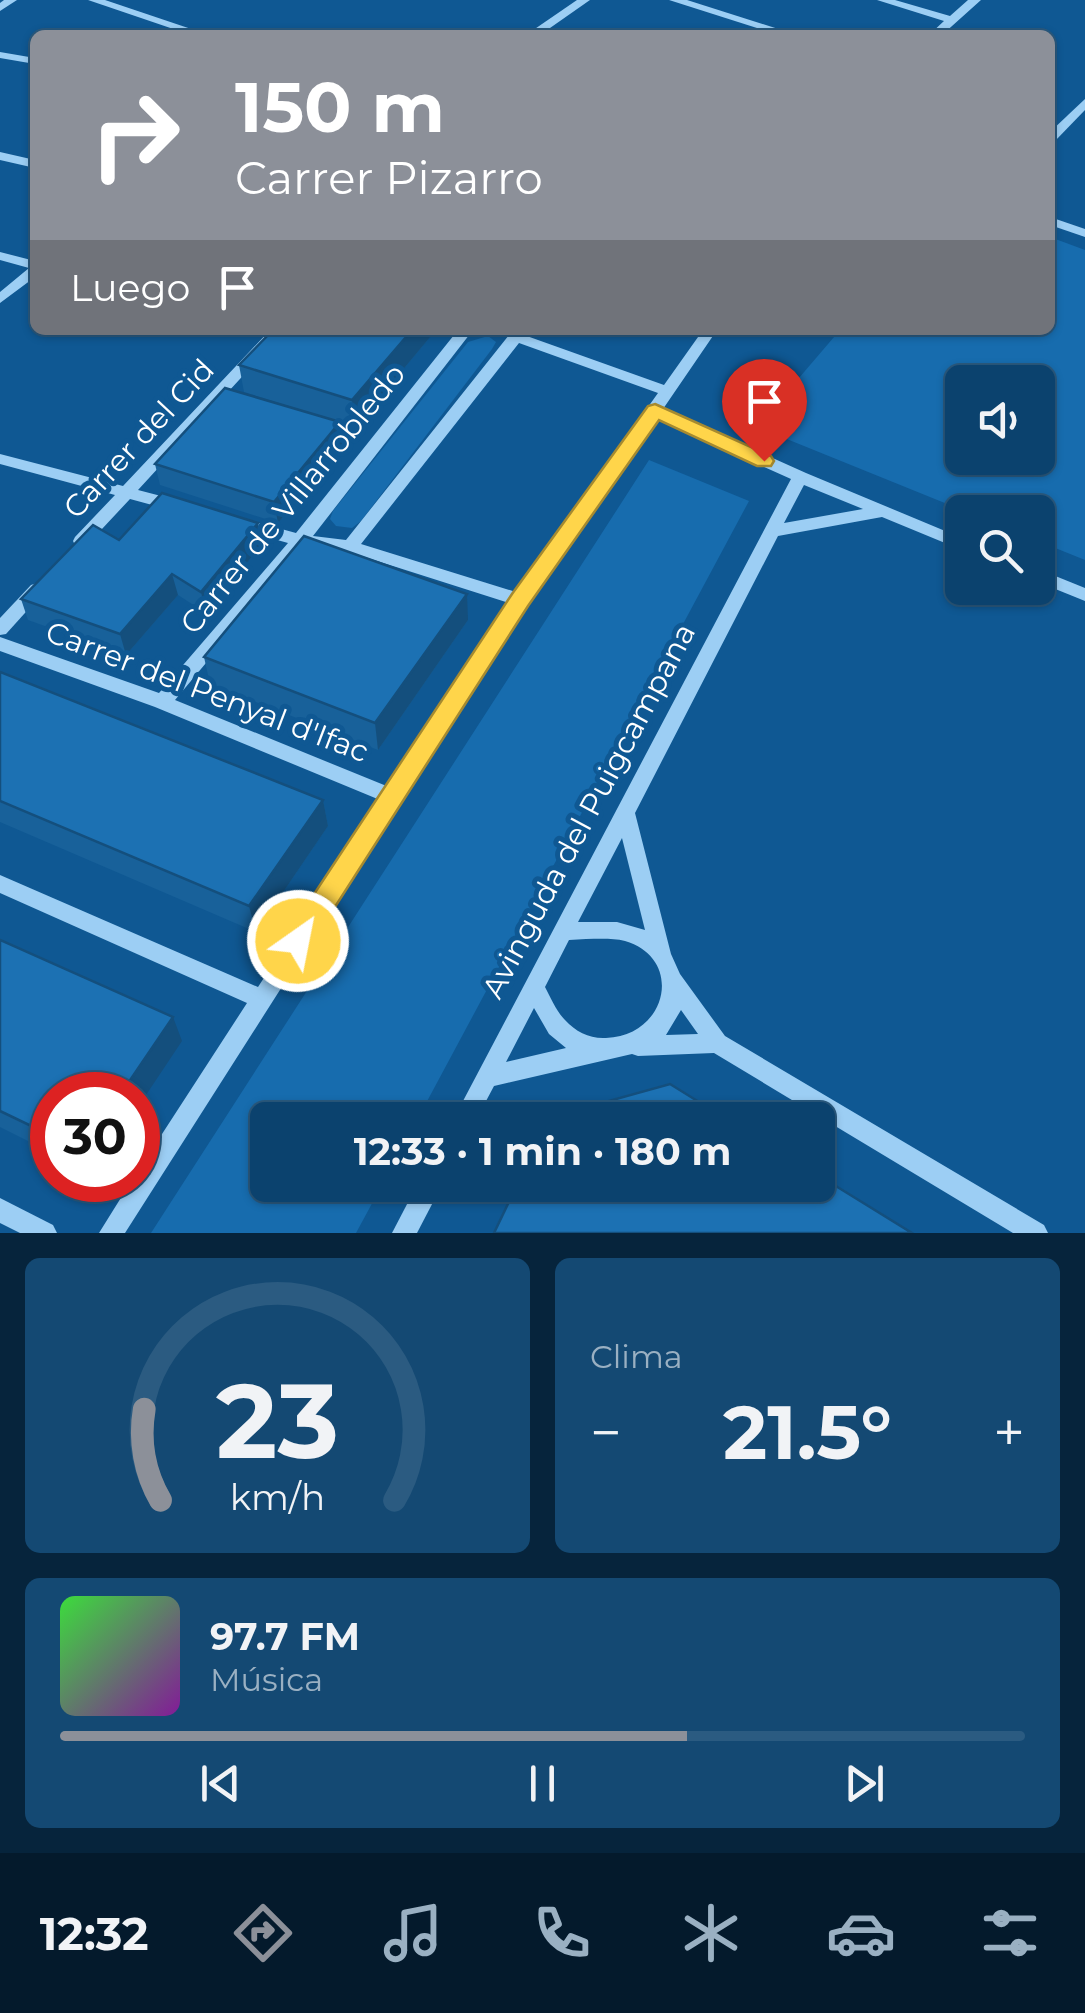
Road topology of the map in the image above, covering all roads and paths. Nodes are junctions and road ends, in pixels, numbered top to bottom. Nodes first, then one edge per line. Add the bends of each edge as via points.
1 (11, 0) edge
2 (94, 0) edge
3 (584, 0) edge
4 (675, 0) edge
5 (883, 0) edge
6 (975, 0) edge
7 (0, 8) edge
8 (953, 20) junction
9 (188, 30) edge
10 (539, 30) edge
11 (775, 30) edge
12 (941, 30) edge
13 (0, 54) edge
14 (30, 61) edge
15 (1085, 102) edge
16 (1055, 133) edge
17 (0, 156) edge
18 (30, 163) edge
19 (1055, 223) edge
20 (1085, 233) edge
21 (0, 256) edge
22 (30, 266) edge
23 (30, 272) edge
24 (0, 299) edge
25 (273, 335) edge
26 (462, 335) edge
27 (517, 335) edge
28 (521, 335) edge
29 (707, 335) edge
30 (670, 392) junction
31 (655, 411) junction
32 (0, 460) edge
33 (800, 477) junction
34 (125, 492) junction
35 (883, 512) junction
36 (772, 531) junction
37 (945, 537) edge
38 (300, 540) junction
39 (350, 546) junction
40 (1055, 582) edge
41 (1085, 595) edge
42 (520, 600) junction
43 (0, 630) edge
44 (0, 644) edge
45 (162, 702) junction
46 (391, 796) junction
47 (626, 816) junction
48 (0, 884) edge
49 (563, 931) junction
50 (662, 954) junction
51 (673, 981) junction
52 (533, 987) junction
53 (261, 998) junction
54 (717, 1043) junction
55 (616, 1048) junction
56 (486, 1077) junction
57 (473, 1102) edge
58 (421, 1202) edge
59 (0, 1210) edge
60 (45, 1233) edge
61 (110, 1233) edge
62 (404, 1233) edge
63 (1036, 1233) edge

1 - 7 street
2 - 9 street
3 - 10 street
4 - 11 street
5 - 8 street
6 - 8 street
8 - 12 street
13 - 14 street
15 - 16 street
17 - 18 street
19 - 20 street
21 - 22 street
23 - 24 street
25 - 34 street, Carrer del Cid
26 - 38 street, Carrer de Villarrobledo
27 - 39 street
28 - 30 street
29 - 30 street
30 - 31 street
31 - 33 street
31 - 42 street
32 - 34 street
33 - 35 street
33 - 36 street, Avinguda del Puigcampana
34 - 38 street
34 - 43 street, Carrer del Cid
35 - 36 street
35 - 37 street
36 - 47 street, Avinguda del Puigcampana
38 - 39 street
38 - 45 street, Carrer de Villarrobledo
39 - 42 street
40 - 41 street
42 - 46 street
44 - 45 street, Carrer del Penyal d'Ifac
45 - 46 street, Carrer del Penyal d'Ifac
46 - 53 street
47 - 49 street, Avinguda del Puigcampana
47 - 50 street
48 - 53 street
49 - 50 street via 626,932
49 - 52 street, Avinguda del Puigcampana
50 - 51 street
51 - 54 street
51 - 55 street via 666,1022 653,1035
52 - 55 street via 558,1028 574,1040
52 - 56 street, Avinguda del Puigcampana
53 - 61 street
54 - 55 street
54 - 63 street
55 - 56 street
56 - 57 street, Avinguda del Puigcampana
58 - 62 street
59 - 60 street

